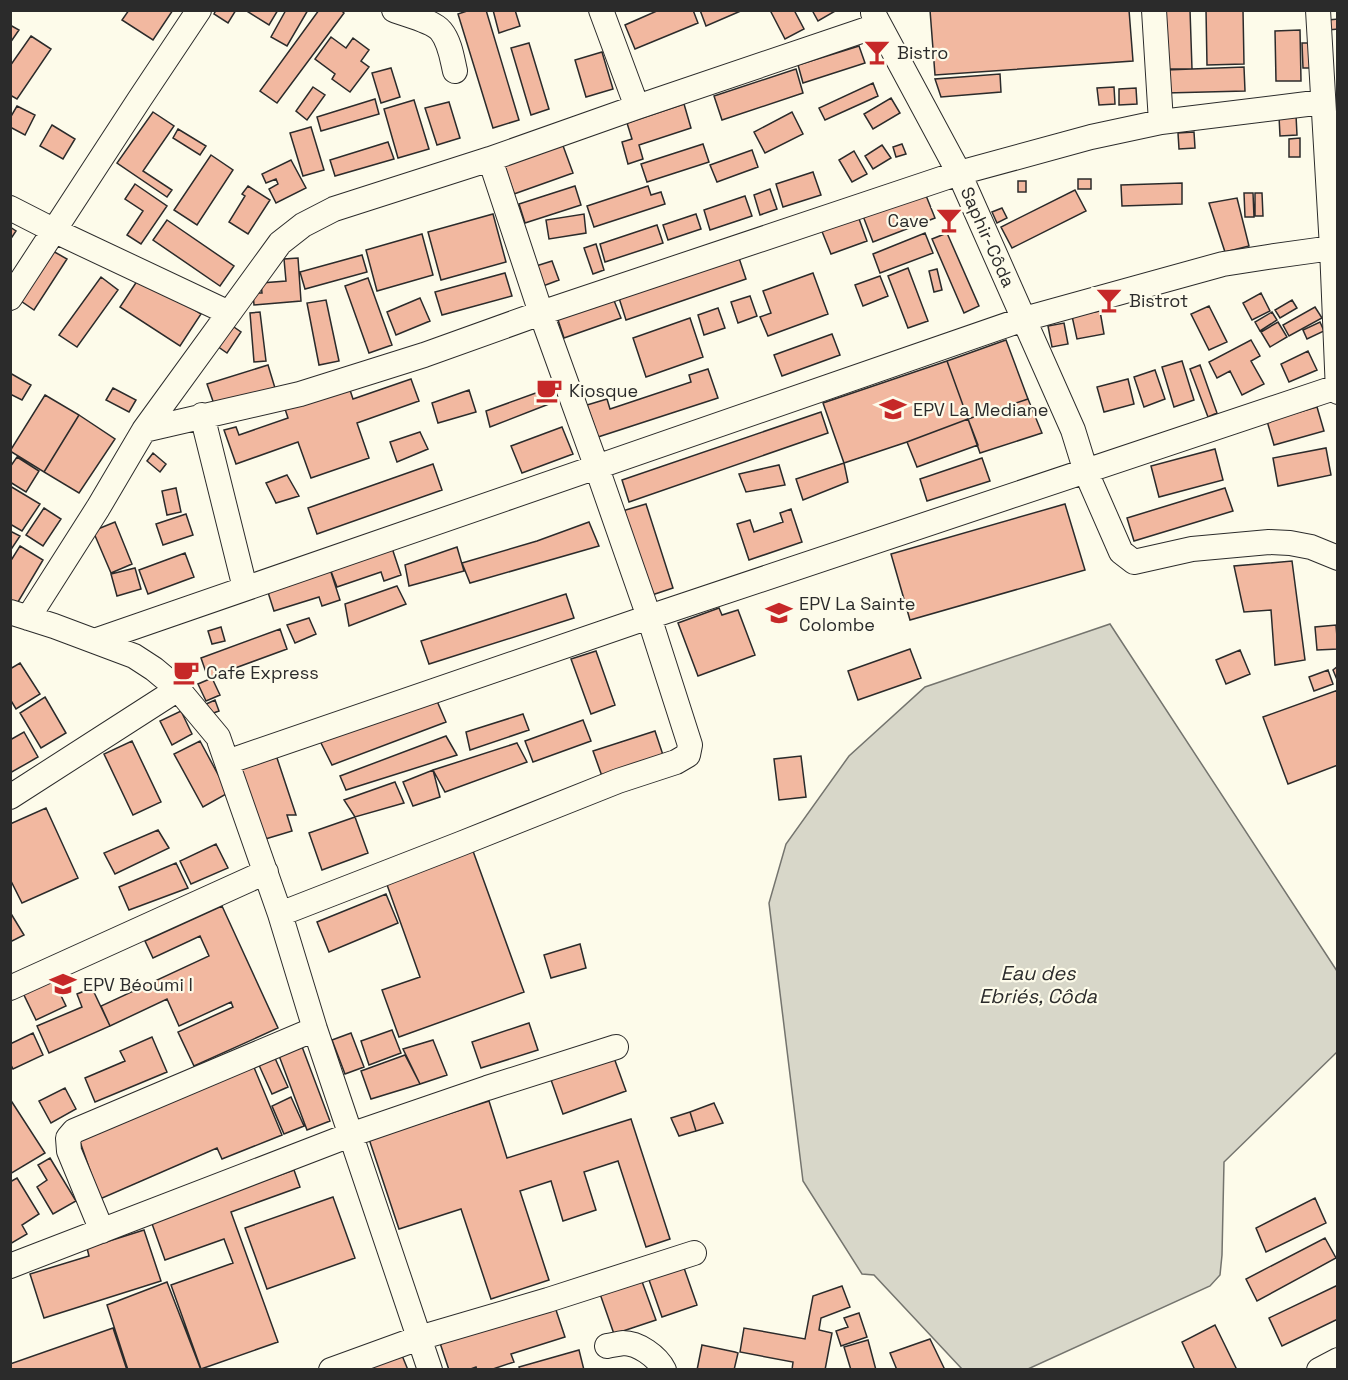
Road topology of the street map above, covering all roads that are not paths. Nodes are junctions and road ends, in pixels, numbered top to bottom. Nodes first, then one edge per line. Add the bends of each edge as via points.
1 (199, 10) edge
2 (394, 10) edge
3 (602, 10) edge
4 (1154, 10) edge
5 (1318, 10) edge
6 (876, 18) edge
7 (455, 71) dead end
8 (1323, 102) junction
9 (637, 107) junction
10 (1161, 122) junction
11 (490, 159) junction
12 (959, 173) junction
13 (10, 208) edge
14 (53, 230) junction
15 (1332, 248) junction
16 (10, 298) edge
17 (1336, 311) edge
18 (229, 314) junction
19 (541, 314) junction
20 (1024, 319) junction
21 (1337, 387) edge
22 (1338, 392) edge
23 (202, 416) junction
24 (144, 430) junction
25 (597, 468) junction
26 (1086, 472) junction
27 (1338, 558) edge
28 (245, 588) junction
29 (19, 615) edge
30 (649, 617) junction
31 (94, 641) junction
32 (178, 689) junction
33 (227, 762) junction
34 (10, 797) edge
35 (266, 872) junction
36 (280, 914) junction
37 (10, 988) edge
38 (315, 1029) junction
39 (616, 1047) dead end
40 (350, 1135) junction
41 (102, 1231) junction
42 (694, 1253) dead end
43 (10, 1266) edge
44 (419, 1338) junction
45 (607, 1346) dead end
46 (1338, 1360) edge
47 (331, 1370) edge
48 (430, 1370) edge
49 (664, 1370) edge
50 (1319, 1370) edge

1 - 14 street
2 - 7 street via 440,29
3 - 9 street
4 - 10 street
5 - 8 street
6 - 9 street
6 - 12 street, Saphir-Côda
8 - 10 street
8 - 15 street
9 - 11 street
10 - 12 street
11 - 18 street via 334,209 303,225 280,243
11 - 19 street
12 - 19 street
12 - 20 street, Saphir-Côda
13 - 14 street
14 - 16 street
14 - 18 street
15 - 17 street
15 - 20 street via 1223,264
17 - 21 street
18 - 24 street
19 - 23 street via 300,394
19 - 25 street
20 - 25 street
20 - 26 street, Saphir-Côda via 1073,430
21 - 22 street
21 - 26 street
23 - 24 street
23 - 28 street
24 - 29 street via 98,508
25 - 28 street
25 - 30 street
26 - 27 street, Saphir-Côda via 1121,552 1134,562 1192,549 1269,543 1311,547
26 - 30 street
28 - 31 street
29 - 31 street
30 - 33 street
30 - 36 street via 690,745 688,755
31 - 32 street via 134,656
32 - 33 street via 218,737
32 - 34 street
33 - 35 street
35 - 36 street
35 - 37 street
36 - 38 street
38 - 40 street
38 - 41 street via 74,1131 68,1138 69,1151
39 - 40 street
40 - 41 street
40 - 44 street
41 - 43 street
42 - 44 street
44 - 47 street
44 - 48 street
45 - 49 street via 626,1343 649,1352
46 - 50 street

